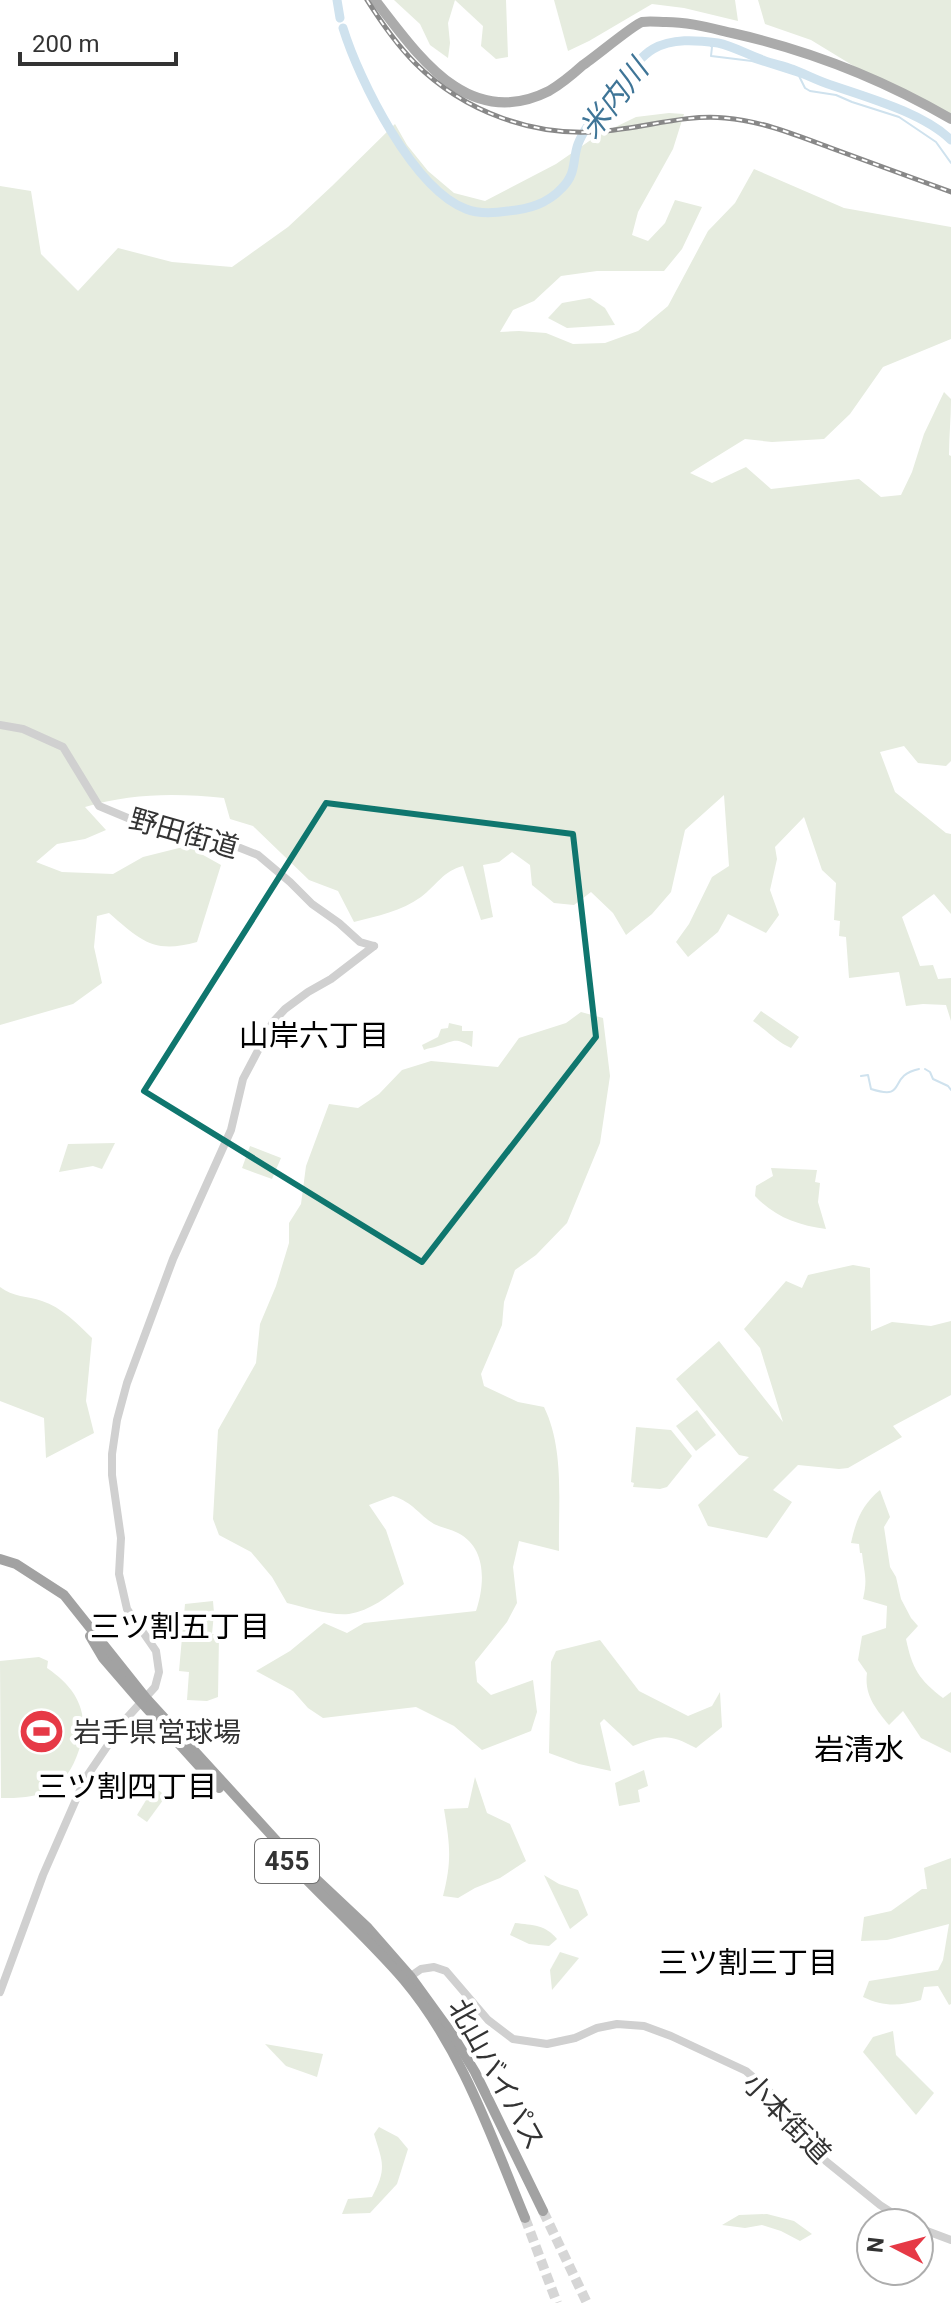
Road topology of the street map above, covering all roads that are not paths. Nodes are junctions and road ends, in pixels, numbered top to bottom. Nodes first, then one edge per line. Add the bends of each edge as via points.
1 (375, 0) edge
2 (951, 119) edge
3 (0, 725) edge
4 (0, 1562) edge
5 (143, 1700) junction
6 (407, 1978) junction
7 (0, 1992) edge
8 (883, 2207) edge
9 (543, 2211) tunnel mouth
10 (525, 2218) tunnel mouth

1 - 2 main road via 441,78 485,101 513,102 551,90 641,22 679,22 765,40 832,63
3 - 5 street, 野田街道 via 63,747 99,806 258,855 360,942 374,946 273,1022 243,1079 231,1130 182,1238 127,1383 112,1475 125,1603 156,1651 159,1672
4 - 5 highway, 北山バイパス / 455 via 16,1564 64,1595
5 - 6 highway, 北山バイパス / 455 via 284,1849 368,1928
5 - 7 street via 96,1762 69,1813
6 - 8 street, 小本街道 via 421,1969 446,1971 488,2020 513,2039 547,2044 617,2024 644,2026 746,2071 772,2094 822,2158
6 - 9 highway, 北山バイパス / 455 via 475,2072
6 - 10 highway, 北山バイパス / 455 via 466,2076

